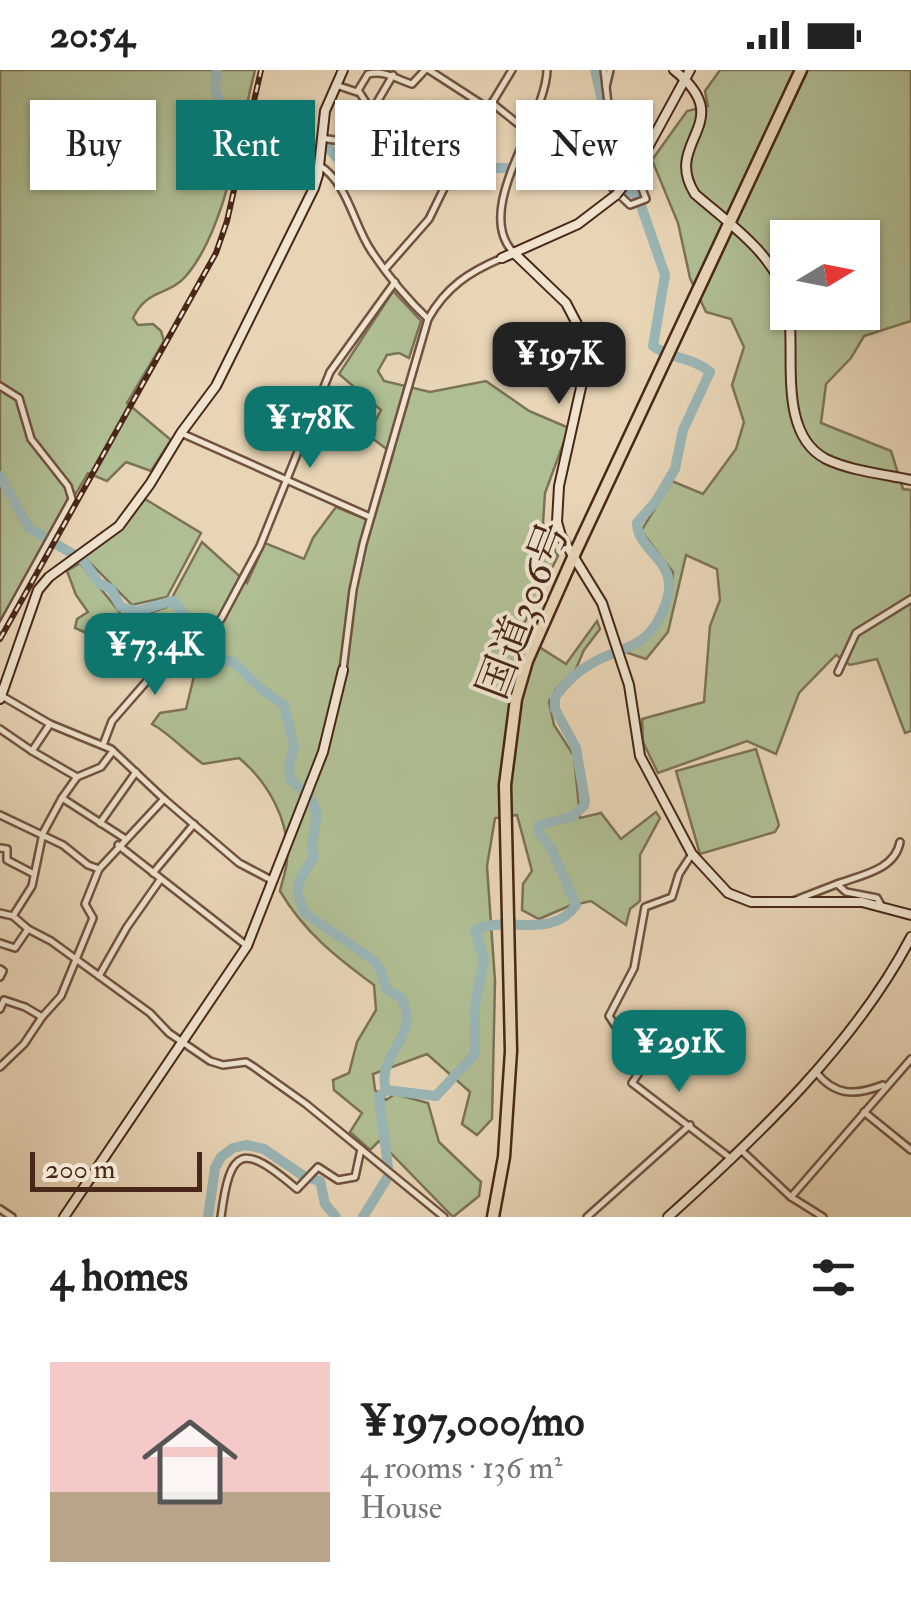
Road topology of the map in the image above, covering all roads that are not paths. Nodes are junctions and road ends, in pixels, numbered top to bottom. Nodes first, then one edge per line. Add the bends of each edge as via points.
1 (343, 70) edge
2 (427, 70) edge
3 (512, 70) edge
4 (547, 70) edge
5 (607, 70) edge
6 (674, 70) edge
7 (801, 70) edge
8 (448, 73) dead end
9 (688, 74) edge
10 (393, 75) junction
11 (442, 80) junction
12 (336, 85) junction
13 (358, 90) junction
14 (366, 100) edge
15 (378, 100) edge
16 (480, 100) edge
17 (493, 100) edge
18 (542, 100) edge
19 (608, 100) edge
20 (321, 142) junction
21 (335, 143) edge
22 (516, 160) edge
23 (319, 165) junction
24 (444, 190) edge
25 (614, 190) edge
26 (642, 190) edge
27 (729, 224) junction
28 (514, 253) junction
29 (502, 258) joint
30 (770, 263) edge
31 (386, 268) junction
32 (395, 282) junction
33 (428, 319) junction
34 (791, 330) edge
35 (0, 386) edge
36 (181, 433) junction
37 (288, 479) junction
38 (911, 480) edge
39 (370, 517) junction
40 (574, 555) junction
41 (911, 599) edge
42 (0, 628) edge
43 (343, 670) joint
44 (838, 672) dead end
45 (1, 697) edge
46 (50, 724) junction
47 (0, 729) edge
48 (103, 745) junction
49 (113, 751) junction
50 (32, 752) junction
51 (136, 772) junction
52 (77, 777) junction
53 (62, 798) junction
54 (164, 798) junction
55 (0, 815) edge
56 (100, 823) junction
57 (194, 824) junction
58 (44, 837) junction
59 (124, 838) junction
60 (900, 842) dead end
61 (118, 845) junction
62 (0, 848) edge
63 (692, 854) junction
64 (99, 869) junction
65 (32, 873) junction
66 (153, 874) junction
67 (160, 880) junction
68 (274, 882) junction
69 (837, 884) junction
70 (793, 901) junction
71 (882, 907) junction
72 (2, 913) edge
73 (911, 915) edge
74 (13, 916) junction
75 (0, 926) edge
76 (28, 929) junction
77 (911, 938) edge
78 (0, 946) edge
79 (247, 946) junction
80 (75, 958) junction
81 (0, 969) edge
82 (98, 976) junction
83 (0, 977) edge
84 (2, 999) edge
85 (0, 1010) edge
86 (42, 1018) junction
87 (183, 1044) junction
88 (911, 1059) edge
89 (0, 1067) edge
90 (816, 1072) junction
91 (886, 1084) junction
92 (864, 1112) junction
93 (690, 1125) junction
94 (739, 1148) junction
95 (362, 1150) junction
96 (911, 1150) edge
97 (729, 1157) junction
98 (791, 1197) junction
99 (0, 1208) edge
100 (12, 1217) edge
101 (64, 1217) edge
102 (221, 1217) edge
103 (444, 1217) edge
104 (493, 1217) edge
105 (587, 1217) edge
106 (668, 1217) edge
107 (823, 1217) edge

1 - 12 street
2 - 10 street via 412,84
2 - 11 street
3 - 17 street
4 - 18 street
5 - 19 street
6 - 9 street
7 - 27 highway, 国道306号
8 - 11 street
9 - 27 street via 702,118 686,156 687,178
9 - 28 street, bridge via 616,195 578,224
10 - 13 street via 370,72
10 - 15 street
11 - 16 street
12 - 13 street
12 - 20 street
13 - 14 street
20 - 21 street
20 - 23 street
22 - 28 street via 500,224
23 - 31 street via 334,178
23 - 36 street via 314,188 216,386
24 - 31 street
25 - 26 street via 630,205 646,199
27 - 30 street
27 - 40 highway, 国道306号
28 - 29 street
28 - 40 street via 566,303 578,326 583,385 556,514
29 - 33 street via 462,277
31 - 32 street
32 - 33 street
32 - 37 street via 330,372
33 - 39 street
34 - 38 street via 802,437 827,460
35 - 42 street via 19,398 30,439 72,494
36 - 37 street
36 - 45 street via 119,526 38,590
37 - 39 street
37 - 48 street via 221,619 138,691
39 - 43 street
40 - 63 street via 602,603 621,658 640,756
40 - 104 highway, 国道306号 via 527,661 510,733 504,785 511,1050
41 - 44 street via 856,633
43 - 68 street via 333,718
45 - 46 street
46 - 48 street
46 - 50 street
47 - 50 street
48 - 49 street
49 - 51 street
49 - 52 street via 101,767
50 - 52 street
51 - 54 street
51 - 56 street
52 - 53 street
53 - 56 street
53 - 58 street
54 - 57 street
54 - 59 street
55 - 58 street
56 - 59 street
57 - 66 street
57 - 68 street via 239,863
58 - 64 street
58 - 65 street
59 - 61 street
60 - 69 street via 890,863
61 - 64 street
61 - 66 street
62 - 65 street via 7,850 7,860
63 - 70 street via 738,898
63 - 93 street via 672,897 646,907 634,968 609,1016 622,1036 653,1052 632,1082
64 - 80 street via 85,904 93,918
65 - 74 street via 32,886
66 - 67 street
67 - 79 street
67 - 82 street
68 - 79 street
69 - 70 street
69 - 71 street via 877,898
70 - 71 street
71 - 73 street
72 - 74 street
72 - 75 street
74 - 76 street
76 - 78 street via 15,948
76 - 80 street
77 - 90 street via 877,996
79 - 87 street
80 - 82 street
80 - 86 street via 61,996
81 - 83 street
82 - 87 street
84 - 85 street
84 - 86 street
86 - 89 street
87 - 95 street via 217,1064 254,1067
87 - 101 street
88 - 91 street
90 - 91 street via 844,1093
90 - 94 street
91 - 92 street
92 - 96 street
92 - 98 street
93 - 97 street
93 - 105 street
94 - 97 street
94 - 98 street
95 - 102 street via 355,1177 338,1180 318,1167 296,1189 260,1161 238,1160 226,1176
95 - 103 street
97 - 106 street
98 - 107 street
99 - 100 street

